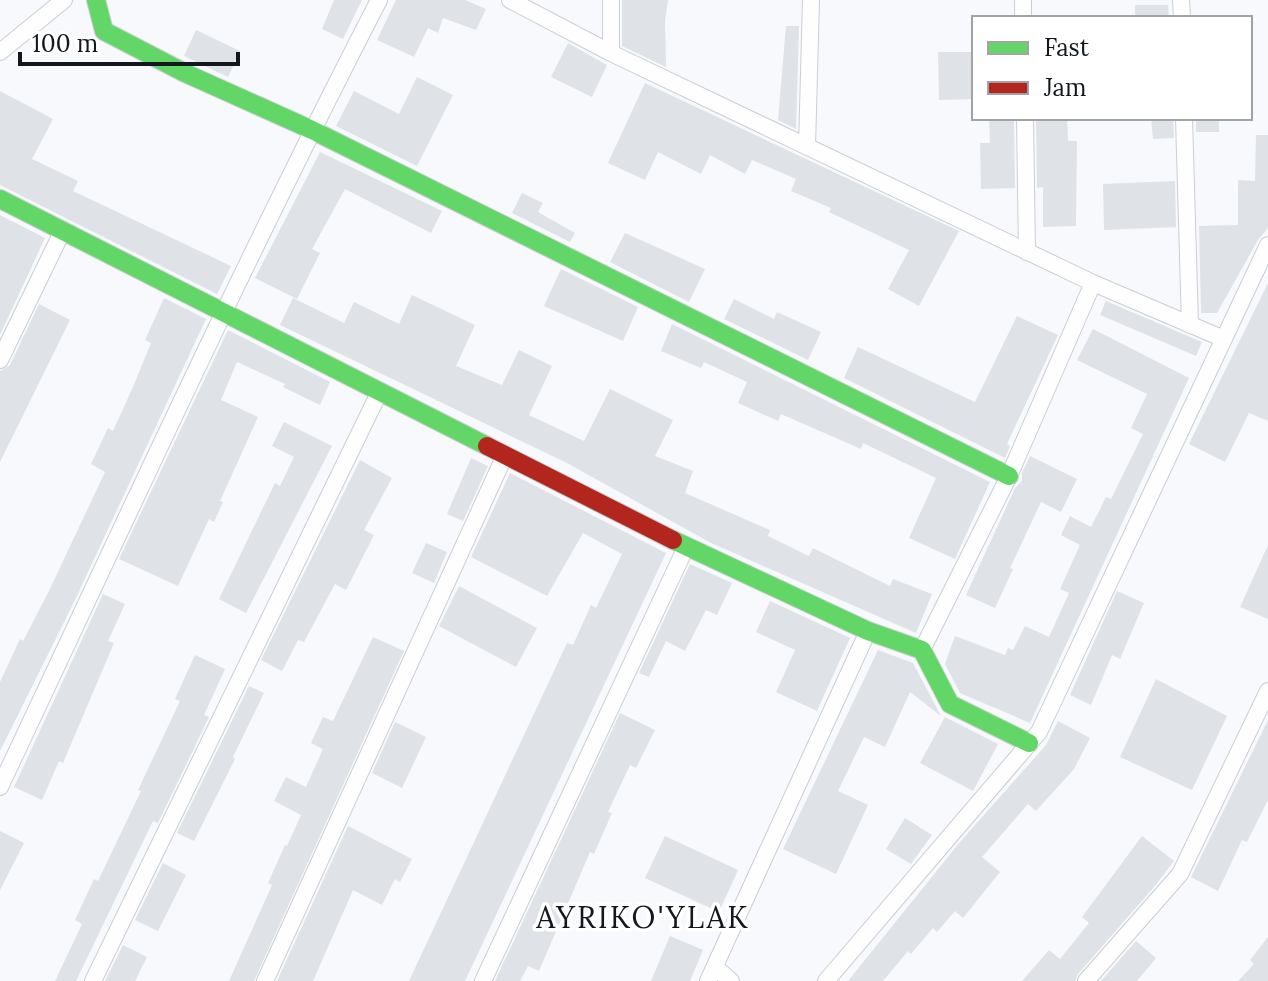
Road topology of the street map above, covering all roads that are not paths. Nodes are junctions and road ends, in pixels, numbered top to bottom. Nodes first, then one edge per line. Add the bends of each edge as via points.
1 (64, 0) edge
2 (96, 0) edge
3 (379, 0) edge
4 (510, 0) edge
5 (611, 0) edge
6 (811, 0) edge
7 (0, 52) edge
8 (611, 53) junction
9 (1025, 120) edge
10 (1184, 120) edge
11 (312, 130) junction
12 (807, 147) junction
13 (0, 199) edge
14 (63, 230) junction
15 (1268, 245) edge
16 (1027, 252) junction
17 (1093, 283) junction
18 (223, 313) junction
19 (1190, 325) junction
20 (1224, 339) junction
21 (0, 360) edge
22 (379, 393) junction
23 (505, 455) junction
24 (1009, 476) junction
25 (686, 547) junction
26 (868, 631) junction
27 (922, 650) junction
28 (1268, 691) edge
29 (1029, 743) junction
30 (0, 787) edge
31 (712, 974) edge
32 (93, 981) edge
33 (265, 981) edge
34 (483, 981) edge
35 (731, 981) edge
36 (826, 981) edge
37 (1086, 981) edge

1 - 7 street
2 - 11 street via 104,31
3 - 11 street
4 - 8 street
5 - 8 street
6 - 12 street
8 - 12 street
9 - 16 street
10 - 19 street
11 - 18 street
11 - 24 street
12 - 16 street
13 - 14 street
14 - 18 street
14 - 21 street
15 - 20 street
16 - 17 street
17 - 19 street
17 - 24 street
18 - 22 street
18 - 30 street
19 - 20 street
20 - 29 street via 1039,732
22 - 23 street
22 - 32 street
23 - 25 street
23 - 33 street
24 - 27 street
25 - 26 street
25 - 34 street
26 - 27 street
26 - 31 street
27 - 29 street via 950,704
28 - 37 street via 1180,874
29 - 36 street
31 - 35 street

